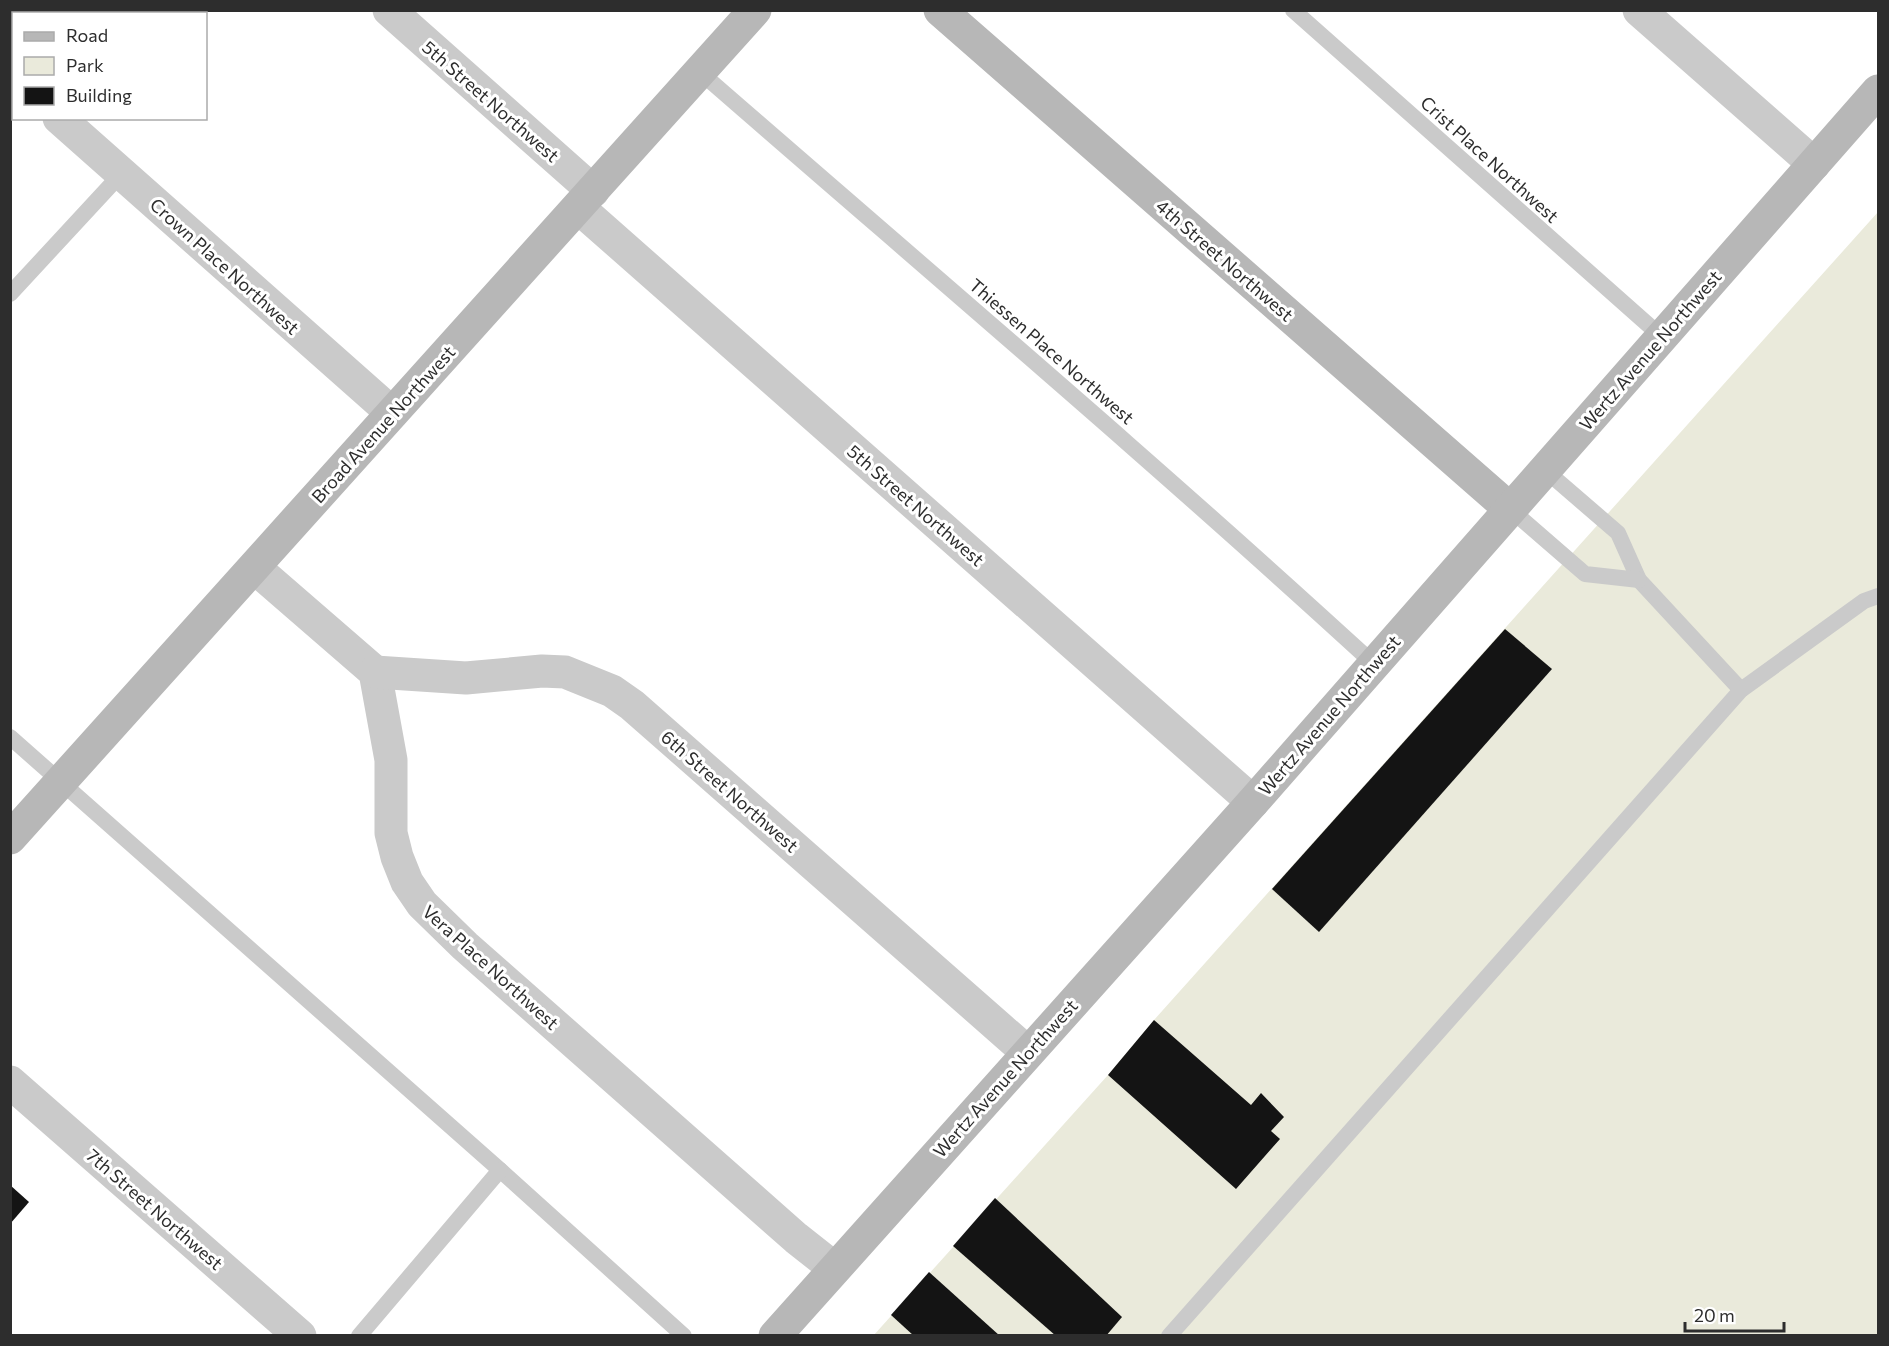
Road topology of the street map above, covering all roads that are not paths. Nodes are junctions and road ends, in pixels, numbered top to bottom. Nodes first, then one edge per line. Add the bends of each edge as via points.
1 (389, 10) edge
2 (755, 10) edge
3 (940, 10) edge
4 (1293, 10) edge
5 (1639, 10) edge
6 (700, 72) junction
7 (1878, 91) edge
8 (61, 120) edge
9 (1814, 165) junction
10 (122, 173) junction
11 (586, 200) junction
12 (10, 294) edge
13 (1662, 337) junction
14 (392, 413) junction
15 (1545, 470) junction
16 (1510, 509) junction
17 (255, 568) junction
18 (1639, 580) junction
19 (1878, 596) edge
20 (1374, 664) junction
21 (375, 672) junction
22 (1741, 690) junction
23 (10, 737) edge
24 (61, 782) junction
25 (1253, 802) junction
26 (10, 838) edge
27 (1028, 1052) junction
28 (10, 1083) edge
29 (500, 1170) junction
30 (834, 1268) junction
31 (300, 1335) edge
32 (359, 1335) edge
33 (684, 1335) edge
34 (775, 1335) edge
35 (1169, 1335) edge

1 - 11 street, 5th Street Northwest
2 - 6 street, Broad Avenue Northwest
3 - 16 street, 4th Street Northwest
4 - 13 lane, Crist Place Northwest
5 - 9 street
6 - 11 street, Broad Avenue Northwest
6 - 20 lane, Thiessen Place Northwest via 1077,398
7 - 9 street, Wertz Avenue Northwest
8 - 10 street, Crown Place Northwest
9 - 13 street, Wertz Avenue Northwest
10 - 12 lane
10 - 14 street, Crown Place Northwest
11 - 14 street, Broad Avenue Northwest
11 - 25 street, 5th Street Northwest
13 - 15 street, Wertz Avenue Northwest
14 - 17 street, Broad Avenue Northwest
15 - 16 street, Wertz Avenue Northwest
15 - 18 lane via 1618,533
16 - 18 lane via 1585,574
16 - 20 street, Wertz Avenue Northwest
17 - 21 street
17 - 24 street, Broad Avenue Northwest
18 - 22 lane
19 - 22 lane
20 - 25 street, Wertz Avenue Northwest
21 - 27 street, 6th Street Northwest via 466,678 565,672 612,691
21 - 30 street, Vera Place Northwest via 391,759 391,833 407,882 422,904 760,1207
22 - 35 lane
23 - 24 lane
24 - 26 street, Broad Avenue Northwest
24 - 29 lane
25 - 27 street, Wertz Avenue Northwest
27 - 30 street, Wertz Avenue Northwest
28 - 31 street, 7th Street Northwest
29 - 32 lane
29 - 33 lane
30 - 34 street, Wertz Avenue Northwest

